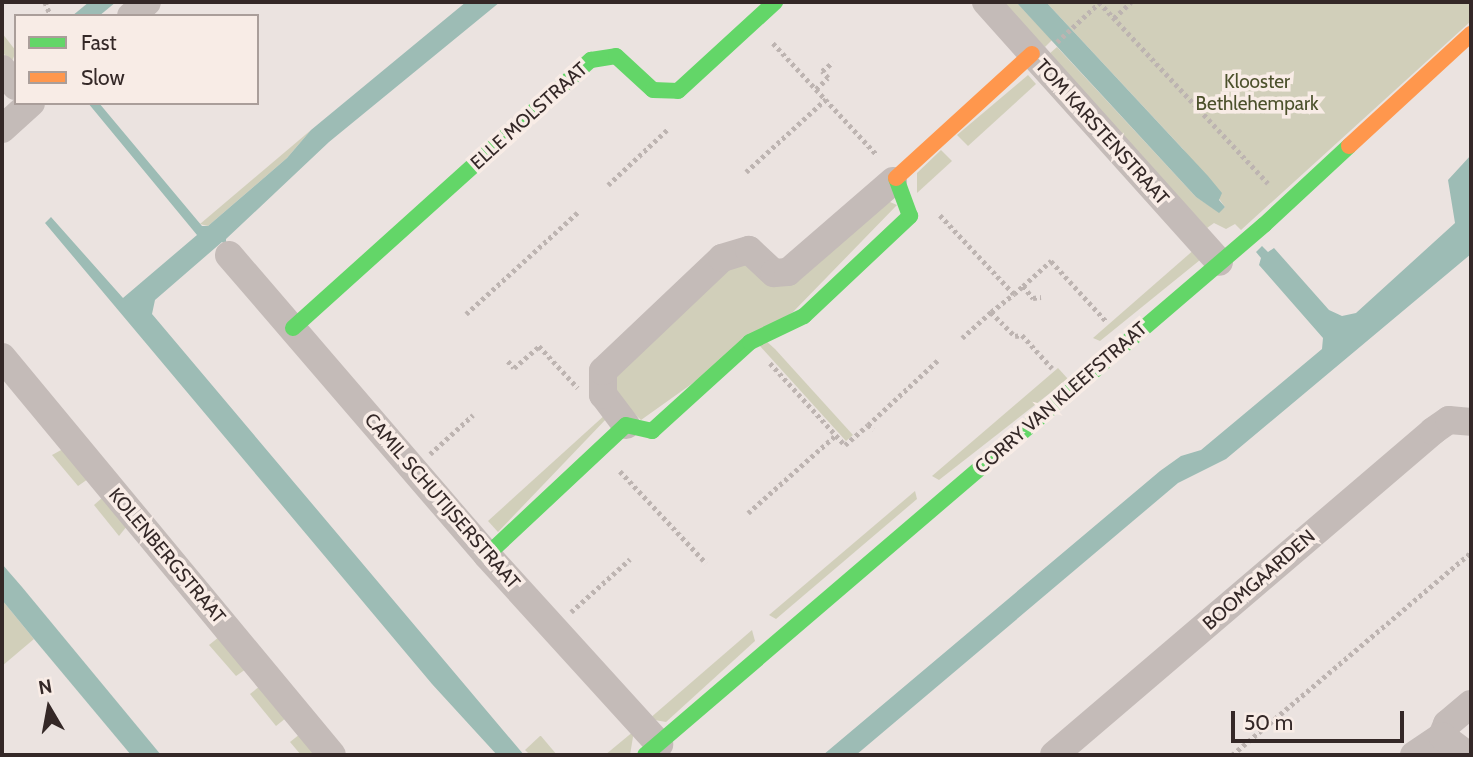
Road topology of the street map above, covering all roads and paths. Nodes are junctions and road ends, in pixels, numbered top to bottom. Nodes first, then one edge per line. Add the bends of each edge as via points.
1 (147, 2) edge
2 (775, 2) edge
3 (986, 2) edge
4 (1099, 2) edge
5 (1131, 2) edge
6 (133, 14) edge
7 (1114, 18) junction
8 (1471, 34) edge
9 (768, 37) dead end
10 (1040, 52) junction
11 (834, 62) dead end
12 (2, 69) edge
13 (14, 84) edge
14 (816, 89) junction
15 (826, 99) junction
16 (29, 105) edge
17 (669, 128) dead end
18 (2, 129) edge
19 (746, 172) dead end
20 (895, 179) junction
21 (608, 185) dead end
22 (1286, 203) junction
23 (910, 207) junction
24 (579, 211) dead end
25 (229, 255) dead end
26 (1219, 262) junction
27 (1023, 286) junction
28 (1014, 294) junction
29 (1041, 297) dead end
30 (991, 312) junction
31 (466, 314) dead end
32 (1106, 321) dead end
33 (293, 328) junction
34 (962, 338) dead end
35 (750, 342) junction
36 (2, 357) edge
37 (937, 360) dead end
38 (508, 361) dead end
39 (1052, 368) dead end
40 (600, 381) junction
41 (473, 415) dead end
42 (1471, 422) edge
43 (626, 425) junction
44 (868, 425) junction
45 (874, 429) dead end
46 (836, 435) junction
47 (600, 450) junction
48 (427, 456) dead end
49 (748, 513) dead end
50 (1471, 552) edge
51 (487, 555) junction
52 (630, 559) dead end
53 (706, 563) dead end
54 (567, 615) dead end
55 (1471, 704) edge
56 (1442, 736) junction
57 (652, 750) edge
58 (332, 755) edge
59 (1054, 755) edge
60 (1232, 755) edge
61 (1414, 755) edge
62 (1467, 755) edge

1 - 6 street
2 - 33 street, ELLE MOLSTRAAT via 678,91 653,90 616,56 591,60
3 - 10 street, TOM KARSTENSTRAAT
4 - 7 path
4 - 10 path
5 - 7 path
7 - 22 path
8 - 22 street, CORRY VAN KLEEFSTRAAT
9 - 14 path
10 - 20 street
10 - 26 street, TOM KARSTENSTRAAT
11 - 14 path via 822,71 828,78
12 - 13 street
14 - 15 path
15 - 19 path
15 - 20 path
16 - 18 street
17 - 21 path
20 - 23 street
20 - 40 street via 788,272 774,273 749,250 722,258 603,371
22 - 26 street, CORRY VAN KLEEFSTRAAT
23 - 28 path via 929,203
23 - 35 street via 910,216 804,316
24 - 31 path
25 - 33 street, CAMIL SCHUTIJSERSTRAAT
26 - 57 street, CORRY VAN KLEEFSTRAAT
27 - 28 path
27 - 29 path via 1033,298
27 - 32 path via 1051,261
28 - 30 path
30 - 34 path
30 - 39 path via 1015,336 1022,335
33 - 51 street, CAMIL SCHUTIJSERSTRAAT
35 - 43 street via 652,431
35 - 46 path
36 - 58 street, KOLENBERGSTRAAT
37 - 44 path
38 - 40 path via 514,368 539,346 581,391
40 - 43 street via 603,395
41 - 48 path
42 - 59 street, BOOMGAARDEN via 1449,420 1433,432
43 - 47 street
44 - 45 path
44 - 46 path via 845,445
46 - 49 path
47 - 51 street
47 - 53 path
50 - 60 path
51 - 57 street, CAMIL SCHUTIJSERSTRAAT
52 - 54 path
55 - 56 street via 1447,724
56 - 61 street
56 - 62 street

